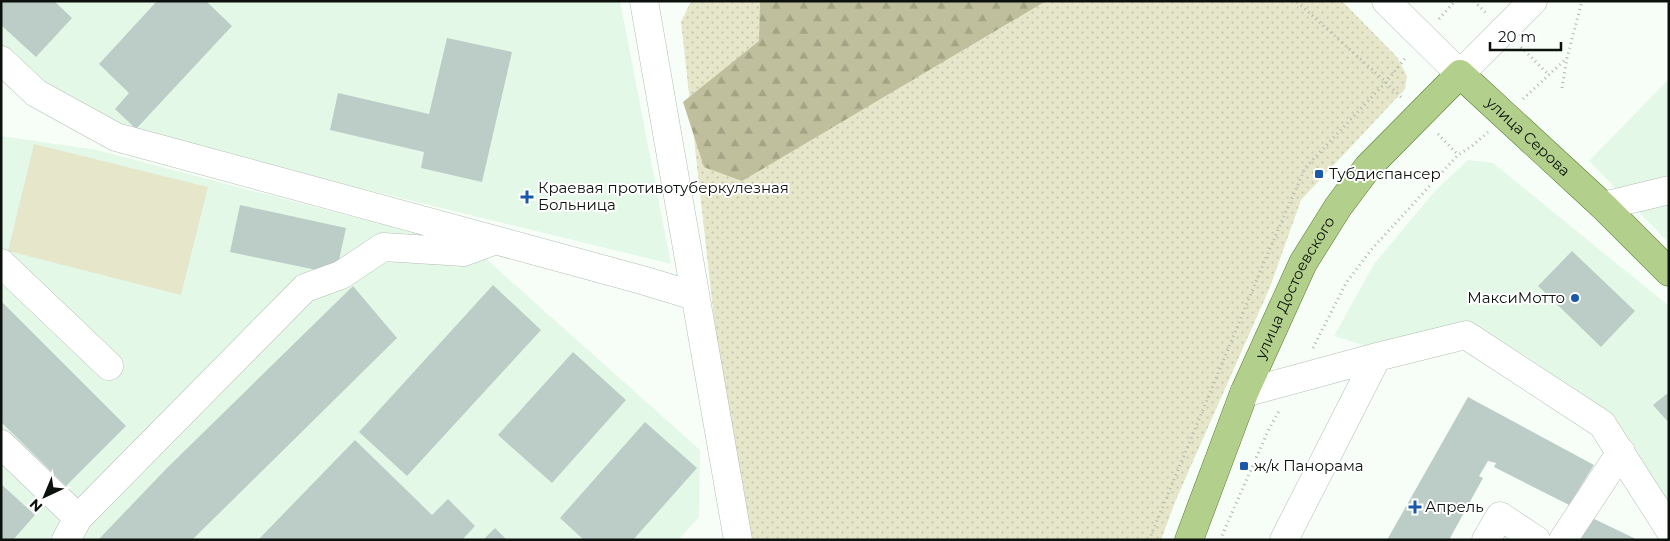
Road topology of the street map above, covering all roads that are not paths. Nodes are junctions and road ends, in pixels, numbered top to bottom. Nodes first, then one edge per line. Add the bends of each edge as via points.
1 (644, 1) edge
2 (1386, 1) edge
3 (1533, 1) edge
4 (1, 60) edge
5 (1460, 74) junction
6 (1669, 190) edge
7 (1603, 206) junction
8 (496, 240) junction
9 (1, 263) edge
10 (1669, 272) edge
11 (695, 296) junction
12 (1377, 357) junction
13 (109, 366) dead end
14 (1244, 393) junction
15 (1, 444) edge
16 (1620, 452) junction
17 (72, 529) edge
18 (1669, 529) edge
19 (738, 540) edge
20 (1189, 540) edge
21 (1284, 540) edge
22 (1486, 540) edge
23 (1536, 540) edge
24 (1563, 540) edge

1 - 11 street
2 - 5 street, улица Серова
3 - 5 street
4 - 8 street via 36,93 116,137
5 - 7 main road, улица Серова
5 - 14 main road, улица Достоевского via 1368,167 1338,207 1303,263
6 - 7 street
7 - 10 main road, улица Серова
8 - 11 street
8 - 17 street via 464,252 383,247 341,275 305,288
9 - 13 street
11 - 19 street
12 - 14 street
12 - 16 street via 1466,335 1602,424
12 - 21 street
14 - 20 main road, улица Достоевского
15 - 17 street
16 - 18 street
16 - 24 street
22 - 23 street via 1500,516

